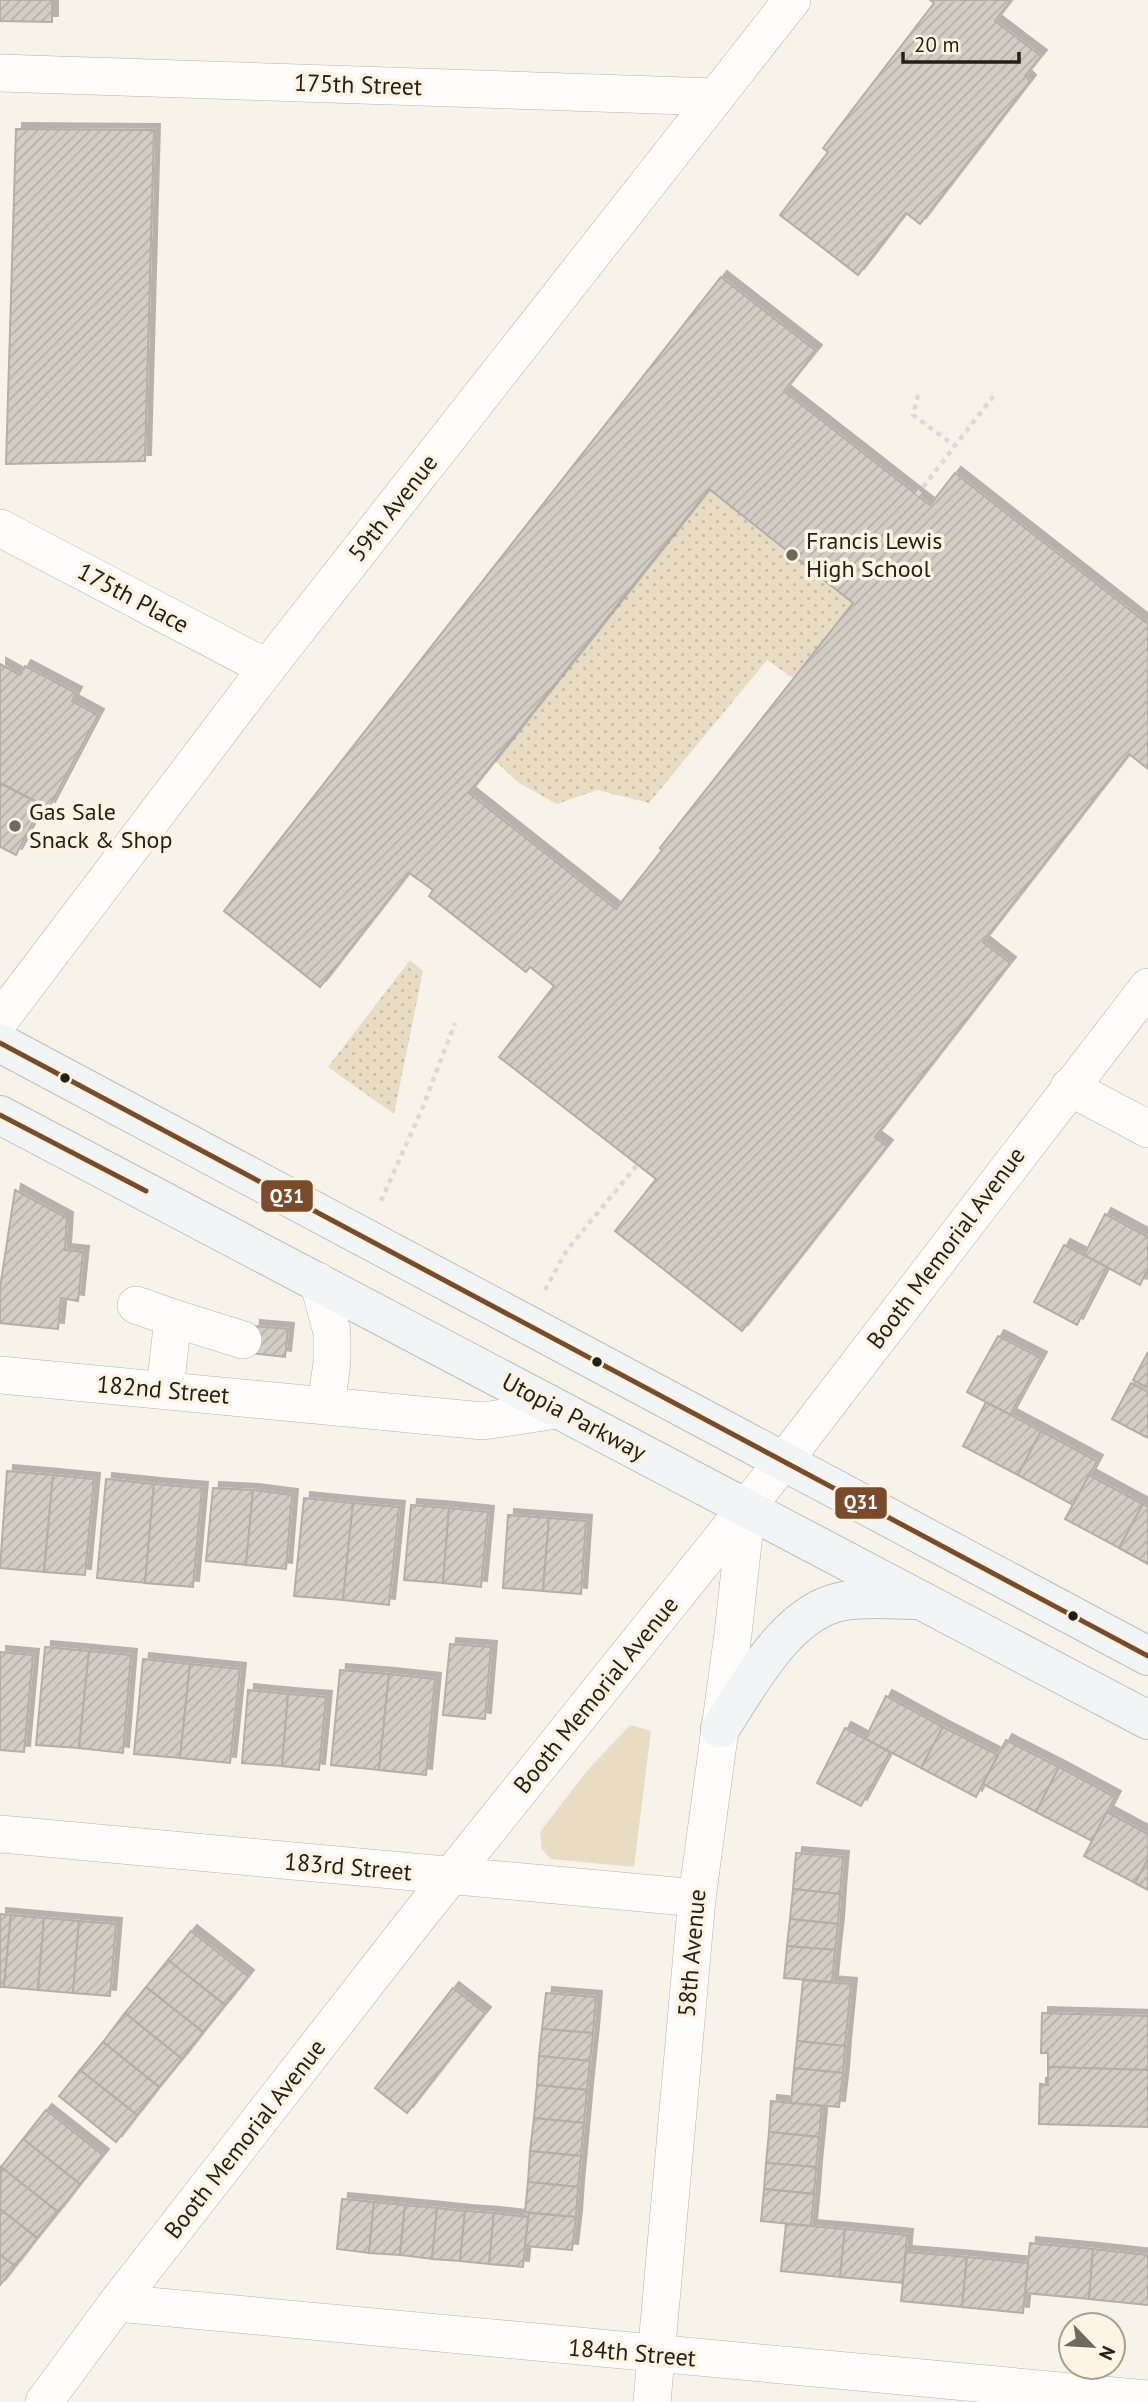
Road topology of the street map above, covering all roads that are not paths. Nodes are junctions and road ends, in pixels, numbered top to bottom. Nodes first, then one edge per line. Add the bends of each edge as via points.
1 (792, 0) edge
2 (0, 73) edge
3 (716, 97) junction
4 (0, 528) edge
5 (267, 668) junction
6 (1148, 987) edge
7 (0, 1020) edge
8 (0, 1042) edge
9 (1069, 1087) junction
10 (0, 1115) edge
11 (1148, 1129) edge
12 (318, 1281) junction
13 (136, 1305) dead end
14 (173, 1318) junction
15 (243, 1340) dead end
16 (0, 1375) edge
17 (165, 1390) junction
18 (327, 1405) junction
19 (557, 1410) junction
20 (783, 1462) junction
21 (747, 1506) junction
22 (923, 1600) junction
23 (1148, 1656) edge
24 (1148, 1720) edge
25 (720, 1729) junction
26 (0, 1834) edge
27 (450, 1876) junction
28 (697, 1898) junction
29 (117, 2303) junction
30 (656, 2355) junction
31 (1148, 2399) edge
32 (44, 2402) edge
33 (652, 2402) edge

1 - 3 street, 59th Avenue
2 - 3 street, 175th Street
3 - 5 street, 59th Avenue
4 - 5 street, 175th Place
5 - 7 street, 59th Avenue
6 - 9 street, Booth Memorial Avenue
8 - 20 main road
9 - 11 street
9 - 20 street, Booth Memorial Avenue
10 - 12 main road, Utopia Parkway
12 - 18 street via 332,1332
12 - 19 main road, Utopia Parkway
13 - 14 street
14 - 15 street
14 - 17 street
16 - 17 street, 182nd Street
17 - 18 street, 182nd Street
18 - 19 street, 182nd Street via 483,1421
19 - 21 main road, Utopia Parkway
20 - 21 street, Booth Memorial Avenue
20 - 23 main road
21 - 22 main road, Utopia Parkway
21 - 25 street, 58th Avenue
21 - 27 street, Booth Memorial Avenue
22 - 24 main road, Utopia Parkway
22 - 25 main road via 843,1601 811,1614 788,1632
25 - 28 street, 58th Avenue
26 - 27 street, 183rd Street
27 - 28 street, 183rd Street
27 - 29 street, Booth Memorial Avenue
28 - 30 street, 58th Avenue
29 - 30 street, 184th Street
29 - 32 street, Booth Memorial Avenue
30 - 31 street, 184th Street
30 - 33 street, 58th Avenue

